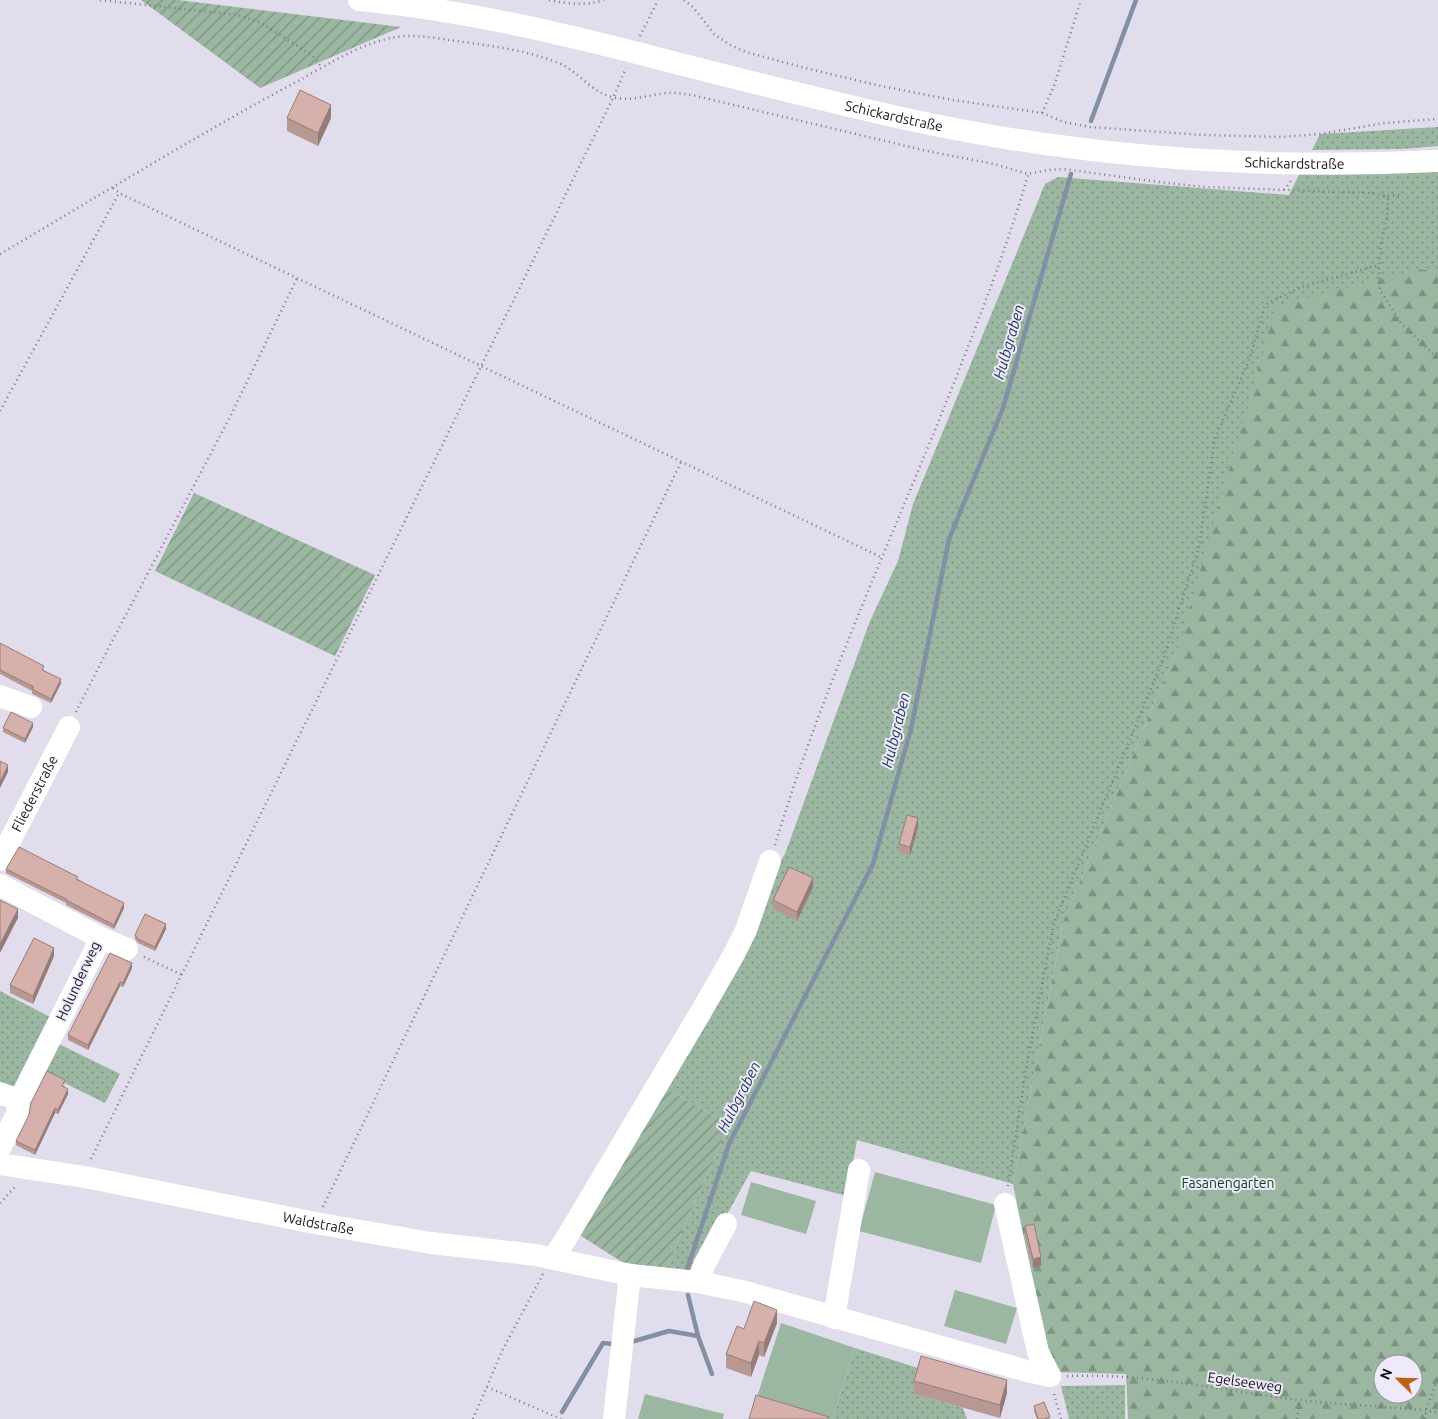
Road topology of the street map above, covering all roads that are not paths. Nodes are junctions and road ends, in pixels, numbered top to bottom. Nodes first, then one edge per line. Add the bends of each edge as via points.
1 (359, 0) edge
2 (1438, 161) edge
3 (2, 702) edge
4 (31, 707) dead end
5 (69, 727) road end
6 (0, 860) edge
7 (770, 861) road end
8 (0, 885) edge
9 (101, 938) junction
10 (127, 949) road end
11 (10, 1095) edge
12 (0, 1148) edge
13 (0, 1164) edge
14 (859, 1170) dead end
15 (1005, 1204) road end
16 (726, 1224) dead end
17 (553, 1258) junction
18 (630, 1275) junction
19 (698, 1282) junction
20 (834, 1318) junction
21 (614, 1419) edge

1 - 2 street, Schickardstraße via 419,7 552,32 898,117 1053,146 1228,162
3 - 4 street
5 - 6 street, Fliederstraße
7 - 17 street via 735,964 697,1019
8 - 9 street, Holunderweg
9 - 10 street
9 - 11 street, Holunderweg via 27,1087
11 - 12 street, Holunderweg via 17,1114
13 - 17 street, Waldstraße via 85,1177 431,1243
14 - 20 street
15 - 20 street, Waldstraße via 1038,1352 1050,1376
16 - 19 street
17 - 18 street, Waldstraße
18 - 19 street, Waldstraße
18 - 21 street
19 - 20 street, Waldstraße via 742,1291

